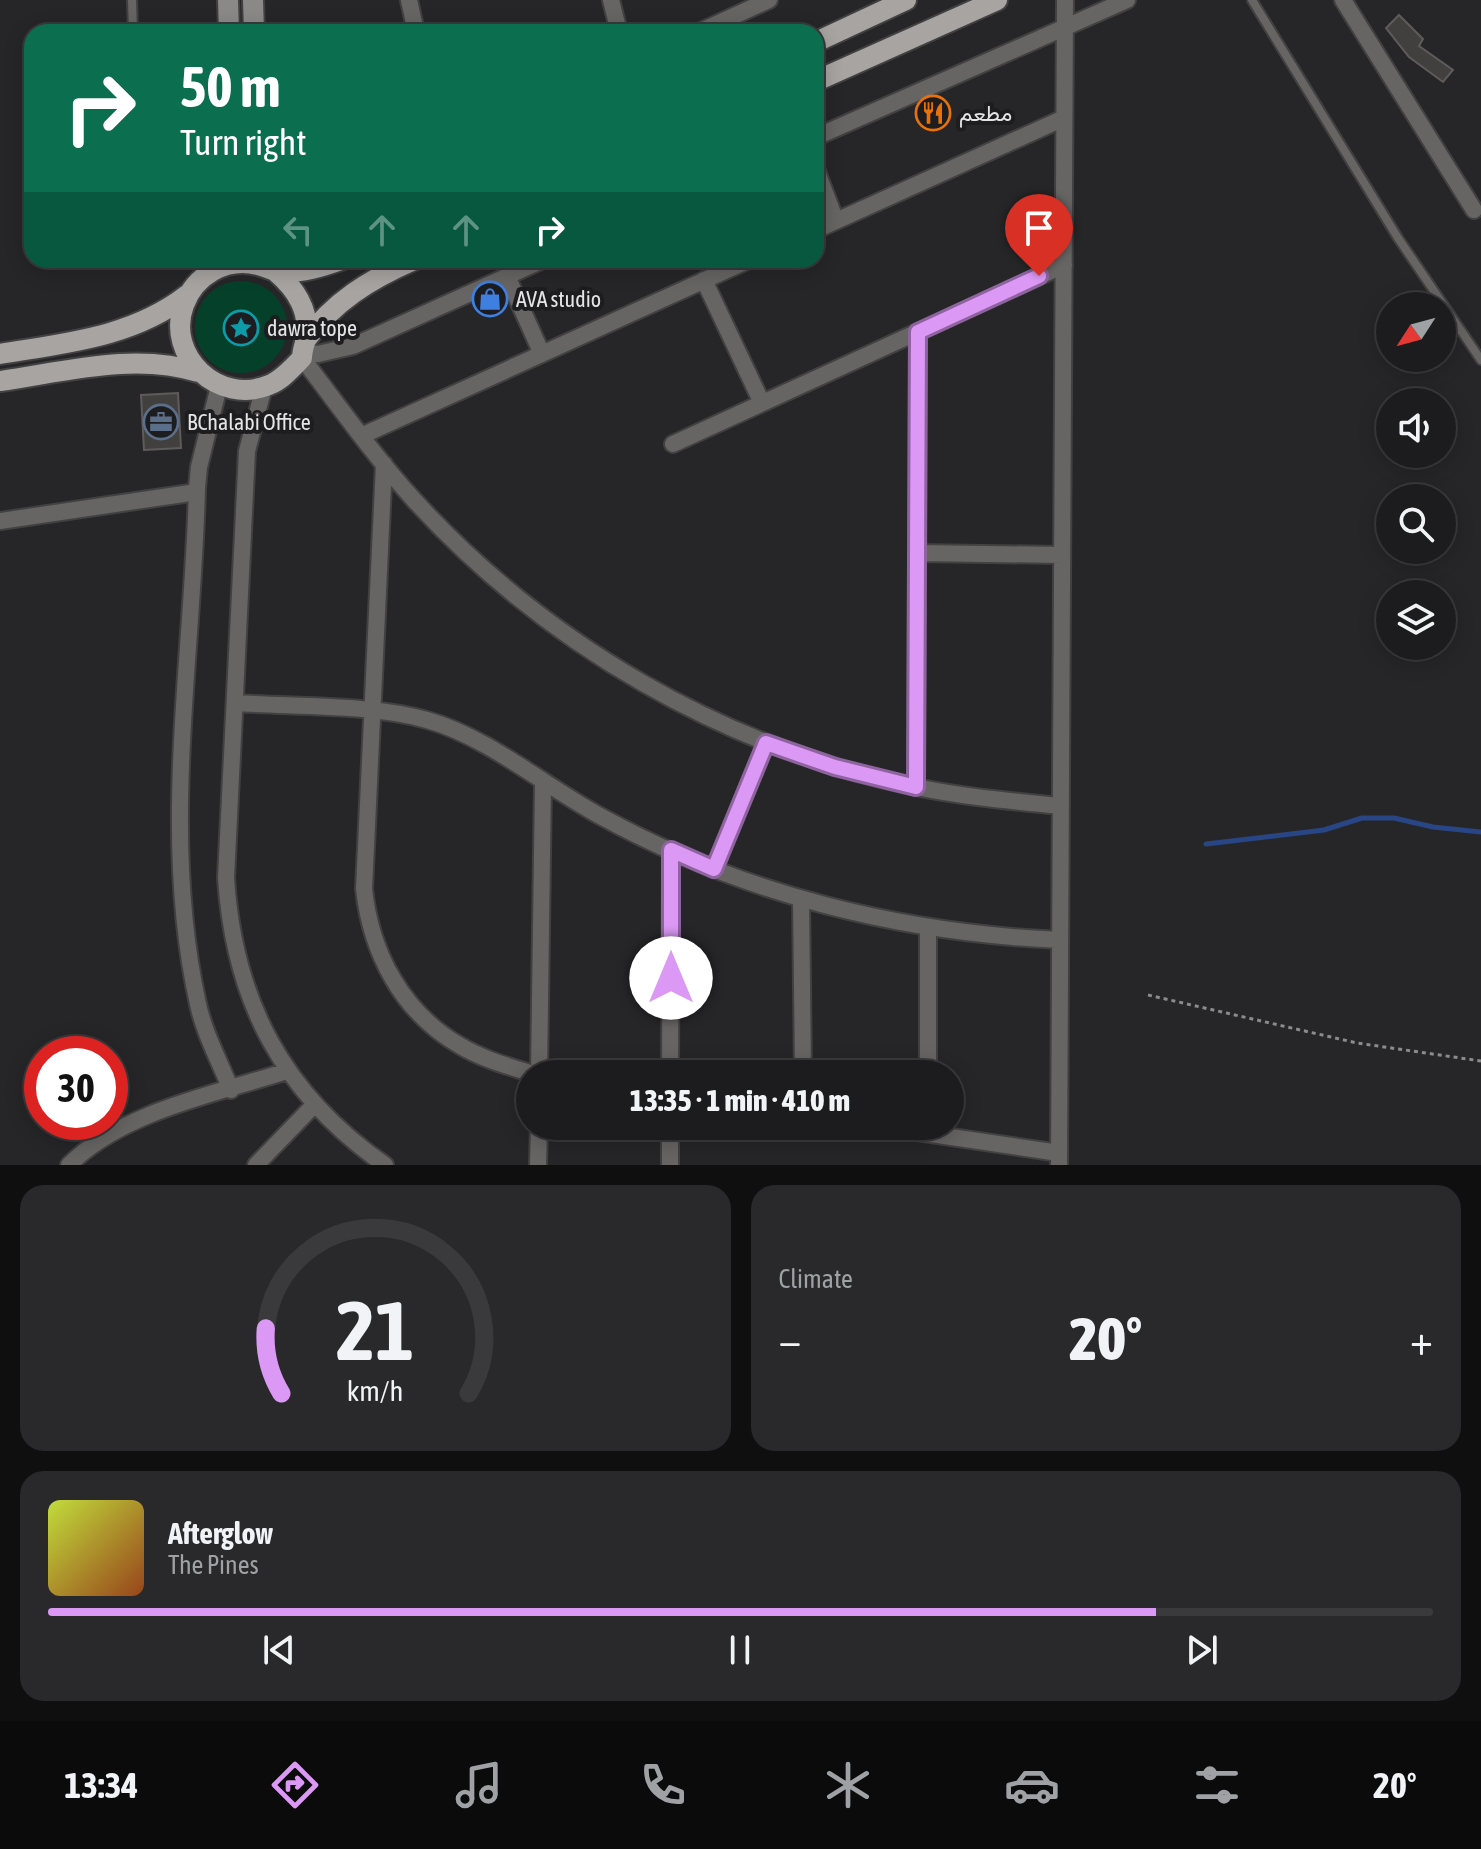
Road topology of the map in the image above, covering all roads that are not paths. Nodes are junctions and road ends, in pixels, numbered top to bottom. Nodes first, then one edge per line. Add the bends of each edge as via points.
1 (132, 0) edge
2 (228, 0) edge
3 (253, 0) edge
4 (409, 0) edge
5 (611, 0) edge
6 (769, 0) edge
7 (906, 0) edge
8 (997, 0) edge
9 (1065, 0) edge
10 (1127, 0) edge
11 (1252, 0) edge
12 (1343, 0) edge
13 (745, 5) edge
14 (133, 24) edge
15 (229, 24) edge
16 (254, 24) edge
17 (414, 24) edge
18 (617, 24) edge
19 (713, 24) edge
20 (1065, 25) junction
21 (824, 38) edge
22 (824, 77) edge
23 (1064, 118) junction
24 (824, 133) edge
25 (824, 190) edge
26 (1474, 210) dead end
27 (836, 221) junction
28 (824, 226) edge
29 (1064, 265) junction
30 (211, 268) edge
31 (273, 268) edge
32 (277, 268) edge
33 (313, 268) edge
34 (399, 268) edge
35 (525, 268) edge
36 (731, 268) edge
37 (507, 276) junction
38 (704, 280) junction
39 (187, 295) junction
40 (918, 332) junction
41 (303, 351) junction
42 (0, 354) edge
43 (542, 354) junction
44 (1481, 360) edge
45 (198, 372) junction
46 (0, 381) edge
47 (219, 386) junction
48 (264, 387) junction
49 (762, 403) junction
50 (361, 436) junction
51 (673, 444) dead end
52 (384, 464) junction
53 (197, 492) junction
54 (0, 521) edge
55 (919, 553) junction
56 (1062, 555) junction
57 (235, 703) junction
58 (372, 712) junction
59 (766, 743) junction
60 (543, 782) junction
61 (916, 787) junction
62 (1060, 806) junction
63 (671, 850) junction
64 (714, 869) junction
65 (801, 899) junction
66 (928, 927) junction
67 (1060, 940) junction
68 (536, 1060) edge
69 (670, 1060) edge
70 (803, 1060) edge
71 (928, 1060) edge
72 (516, 1067) edge
73 (287, 1071) junction
74 (231, 1090) junction
75 (314, 1105) junction
76 (964, 1138) edge
77 (539, 1140) edge
78 (670, 1140) edge
79 (1059, 1159) edge
80 (69, 1165) edge
81 (256, 1165) edge
82 (385, 1165) edge
83 (538, 1165) edge
84 (670, 1165) edge

1 - 14 lane
2 - 15 main road
3 - 16 main road
4 - 17 street
5 - 18 street
6 - 13 street
7 - 21 main road
8 - 22 main road
9 - 20 street
10 - 20 street
11 - 44 lane via 1398,238
12 - 26 street
13 - 19 street
20 - 23 street
20 - 24 street
23 - 27 street
23 - 29 street
25 - 27 street
27 - 28 street
29 - 40 street
29 - 56 street
30 - 39 main road
31 - 41 main road via 302,302 307,321
32 - 33 main road
34 - 41 main road via 344,298 322,319
35 - 37 street
36 - 38 street
37 - 41 street via 353,346 318,354
37 - 43 street
38 - 43 street
38 - 49 street
39 - 42 main road via 120,331
39 - 45 main road via 180,335
40 - 49 street
40 - 55 street
41 - 48 main road via 284,376
41 - 50 street
43 - 50 street
45 - 46 main road via 118,364
45 - 47 main road
47 - 48 main road
47 - 53 street
48 - 57 street via 247,451
49 - 51 street
50 - 52 street
52 - 58 street
52 - 59 street via 474,560 538,614 680,704
53 - 54 street
53 - 74 street via 181,798 183,918 198,1007
55 - 56 street
55 - 61 street
56 - 62 street
57 - 58 street
57 - 73 street via 228,912 254,1011
58 - 60 street via 445,726
58 - 72 street via 364,889 378,952 403,996 440,1033
59 - 61 street
59 - 64 street
60 - 63 street via 602,818
60 - 68 street
61 - 62 street
62 - 67 street
63 - 64 street
63 - 69 street
64 - 65 street
65 - 66 street
65 - 70 street
66 - 67 street
66 - 71 street
67 - 79 street
73 - 74 street
73 - 75 street
74 - 80 street via 136,1120 94,1143
75 - 81 street
75 - 82 street
76 - 79 street
77 - 83 street
78 - 84 street

